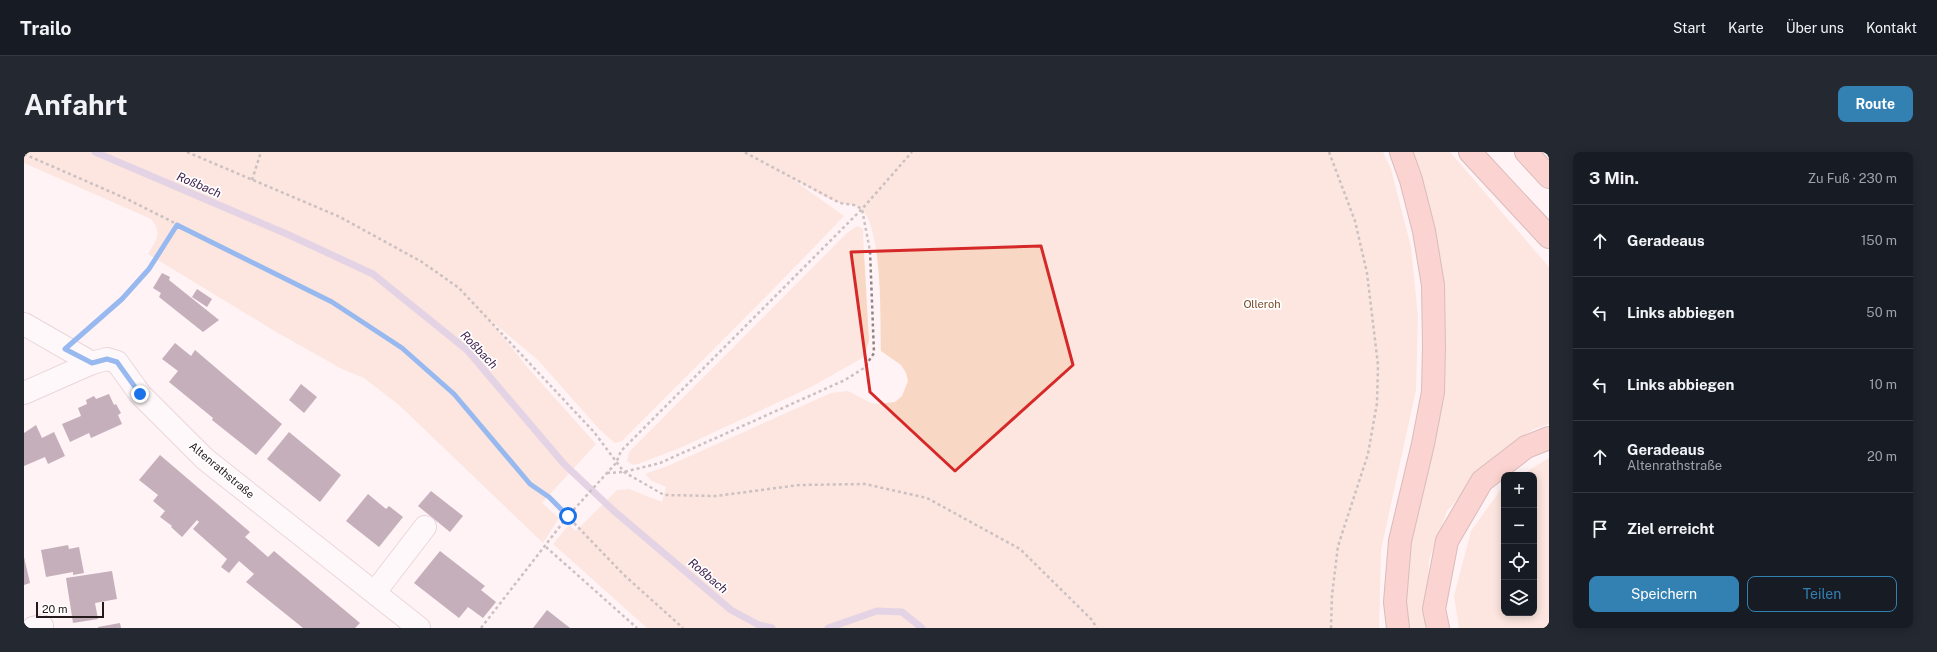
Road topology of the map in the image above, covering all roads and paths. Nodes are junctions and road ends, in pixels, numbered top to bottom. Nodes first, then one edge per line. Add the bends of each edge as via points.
1 (187, 152) edge
2 (262, 152) edge
3 (744, 152) edge
4 (912, 152) edge
5 (1329, 152) edge
6 (1401, 152) edge
7 (1470, 152) edge
8 (1526, 152) edge
9 (194, 153) edge
10 (24, 154) edge
11 (1549, 177) edge
12 (252, 180) junction
13 (862, 209) junction
14 (177, 225) junction
15 (1549, 237) edge
16 (24, 324) edge
17 (65, 349) junction
18 (92, 363) junction
19 (24, 393) edge
20 (1549, 438) edge
21 (616, 463) junction
22 (624, 472) junction
23 (607, 473) junction
24 (568, 516) junction
25 (425, 527) dead end
26 (546, 547) junction
27 (375, 592) junction
28 (419, 628) edge
29 (481, 628) edge
30 (637, 628) edge
31 (683, 628) edge
32 (1097, 628) edge
33 (1331, 628) edge
34 (1398, 628) edge
35 (1438, 628) edge

1 - 9 path
2 - 12 path
3 - 13 path via 840,203
4 - 13 path
5 - 33 path via 1355,221 1367,272 1378,365 1376,403 1368,454 1338,546
6 - 34 highway via 1424,231 1434,285 1434,346 1432,392 1424,444 1400,540 1395,602
7 - 15 highway
8 - 11 highway
9 - 12 path
10 - 14 path via 127,199
12 - 21 path via 340,217 422,262 459,288 594,432
13 - 21 path via 621,451
13 - 22 path via 870,251 874,353 864,368 845,380 660,463
14 - 17 path via 149,269 122,299
14 - 24 path via 332,302 402,348 454,394 530,484 549,497
16 - 17 street
17 - 18 street
18 - 19 street, Altenrathstraße
18 - 27 street, Altenrathstraße via 107,359 117,362 140,394 205,459
20 - 35 highway via 1526,447 1482,481 1466,508 1447,541 1434,609
21 - 22 path
21 - 23 path
22 - 23 path
22 - 32 path via 664,495 716,496 799,485 865,484 927,498 1020,549
23 - 24 path
24 - 26 path
24 - 31 path via 624,574
25 - 27 street
26 - 29 path
26 - 30 path
27 - 28 street, Altenrathstraße

